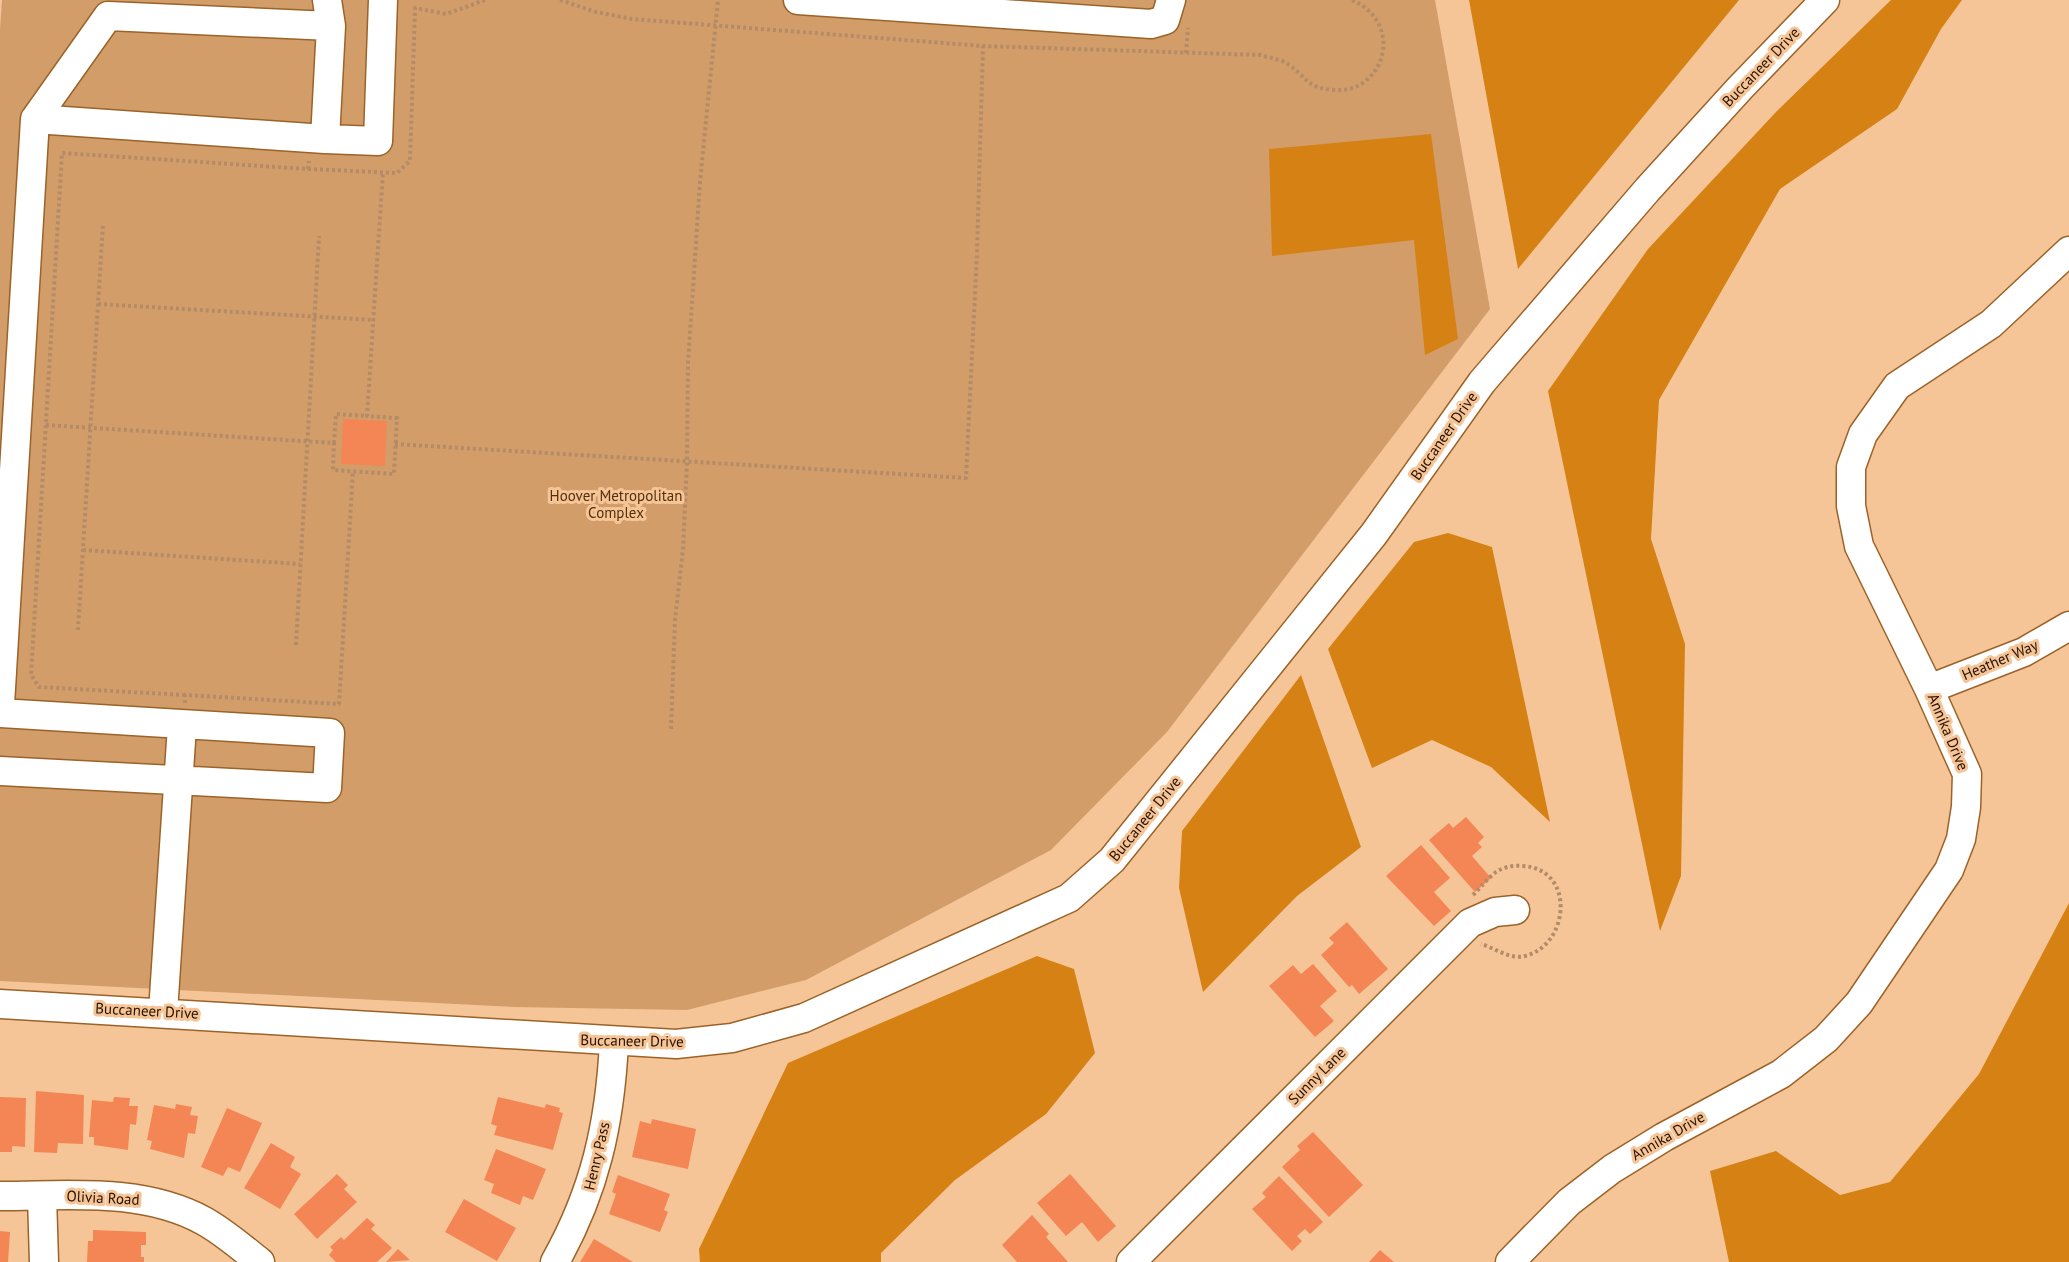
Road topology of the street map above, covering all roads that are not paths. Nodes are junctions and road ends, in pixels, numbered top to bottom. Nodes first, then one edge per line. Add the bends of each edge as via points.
1 (383, 0) edge
2 (798, 0) edge
3 (1171, 0) edge
4 (1826, 0) edge
5 (329, 13) edge
6 (35, 119) junction
7 (318, 138) junction
8 (2069, 251) edge
9 (2069, 627) edge
10 (1929, 689) junction
11 (0, 705) edge
12 (0, 713) edge
13 (182, 726) junction
14 (0, 771) edge
15 (178, 780) junction
16 (1515, 910) dead end
17 (0, 1004) edge
18 (163, 1012) junction
19 (614, 1042) junction
20 (0, 1196) edge
21 (42, 1196) junction
22 (44, 1262) edge
23 (260, 1262) edge
24 (555, 1262) edge
25 (1131, 1262) edge
26 (1510, 1262) edge

1 - 7 street via 378,141
2 - 3 street via 1152,24 1165,20
4 - 19 street, Buccaneer Drive via 1648,189 1482,382 1322,600 1112,860 1069,898 804,1018 732,1038 676,1044
5 - 6 street via 108,16
5 - 7 street
6 - 7 street
6 - 11 street
8 - 10 street, Annika Drive via 1991,324 1897,386 1863,434 1851,467 1851,506 1858,546
9 - 10 street, Heather Way via 2024,652
10 - 26 street, Annika Drive via 1966,774 1961,839 1948,870 1859,1003 1826,1039 1781,1074 1612,1169 1569,1202
12 - 13 street
13 - 15 street
13 - 15 street via 330,733 327,788
14 - 15 street
15 - 18 street
16 - 25 street, Sunny Lane via 1488,914 1470,922
17 - 18 street, Buccaneer Drive
18 - 19 street, Buccaneer Drive
19 - 24 street, Henry Pass via 605,1130 589,1193
20 - 21 street, Olivia Road
21 - 22 street
21 - 23 street, Olivia Road via 94,1195 155,1201 204,1221

